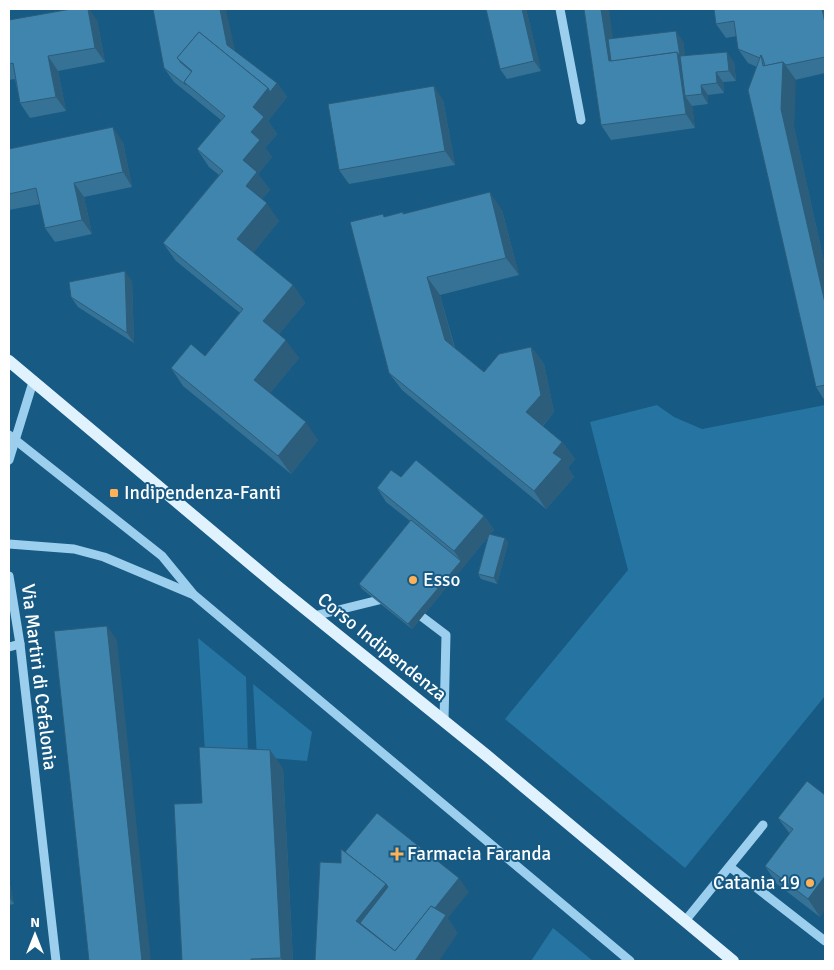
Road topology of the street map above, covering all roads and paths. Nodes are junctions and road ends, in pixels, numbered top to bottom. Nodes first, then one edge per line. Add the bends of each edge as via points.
1 (560, 9) edge
2 (582, 120) dead end
3 (9, 360) edge
4 (33, 382) junction
5 (12, 437) edge
6 (9, 460) edge
7 (9, 544) edge
8 (9, 576) edge
9 (194, 595) junction
10 (314, 616) junction
11 (20, 644) junction
12 (9, 647) edge
13 (444, 720) junction
14 (763, 825) dead end
15 (730, 867) junction
16 (685, 921) junction
17 (825, 941) edge
18 (56, 961) edge
19 (630, 961) edge
20 (733, 961) edge

1 - 2 street
3 - 4 main road, Corso Indipendenza
4 - 5 street
4 - 10 main road, Corso Indipendenza
5 - 6 street
5 - 9 street via 162,556
7 - 9 street via 74,549
8 - 11 street, Via Martiri di Cefalonia
9 - 19 street
10 - 13 main road, Corso Indipendenza
10 - 13 street via 398,599 446,635
11 - 12 street
11 - 18 street, Via Martiri di Cefalonia
13 - 16 main road, Corso Indipendenza
14 - 15 street
15 - 16 street
15 - 17 street
16 - 20 main road, Corso Indipendenza

